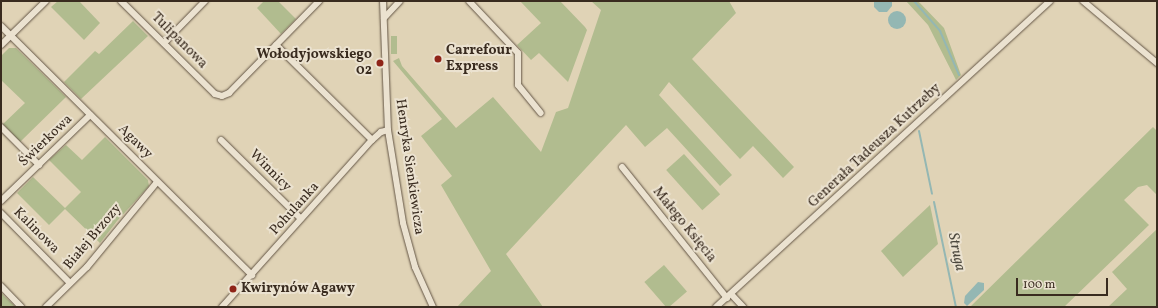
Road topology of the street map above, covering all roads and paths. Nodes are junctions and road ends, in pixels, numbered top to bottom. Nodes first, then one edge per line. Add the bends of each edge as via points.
1 (46, 1) edge
2 (121, 1) edge
3 (205, 1) edge
4 (320, 1) edge
5 (383, 1) edge
6 (400, 1) edge
7 (469, 1) edge
8 (1050, 1) edge
9 (1083, 1) edge
10 (384, 18) junction
11 (1, 26) edge
12 (11, 36) junction
13 (164, 43) junction
14 (1, 45) edge
15 (276, 45) junction
16 (1157, 63) edge
17 (541, 113) dead end
18 (90, 114) junction
19 (1, 127) edge
20 (388, 130) junction
21 (221, 140) dead end
22 (372, 140) junction
23 (39, 165) junction
24 (622, 167) dead end
25 (157, 182) junction
26 (1, 201) edge
27 (1, 213) edge
28 (301, 219) junction
29 (252, 275) junction
30 (70, 283) junction
31 (1, 286) edge
32 (729, 296) junction
33 (21, 307) edge
34 (46, 307) edge
35 (222, 307) edge
36 (433, 307) edge
37 (716, 307) edge
38 (743, 307) edge

1 - 12 street
2 - 13 street, Tulipanowa
3 - 13 street
4 - 15 street
5 - 10 street, Henryka Sienkiewicza
6 - 10 street
7 - 17 street via 518,53 518,85
8 - 32 street, Generała Tadeusza Kutrzeby
9 - 16 street
10 - 20 street, Henryka Sienkiewicza
11 - 12 street, Agawy
12 - 14 street
12 - 18 street, Agawy
13 - 15 street, Tulipanowa via 215,94 222,96 229,93
15 - 22 street
18 - 23 street, Świerkowa
18 - 25 street, Agawy
19 - 23 street
20 - 22 street, Pohulanka via 380,132
20 - 36 street, Henryka Sienkiewicza via 405,236 415,267
21 - 28 street, Winnicy
22 - 28 street, Pohulanka
23 - 26 street, Świerkowa
24 - 32 street, Małego Księcia
25 - 29 street, Agawy
25 - 30 street, Białej Brzozy via 87,267
27 - 30 street, Kalinowa
28 - 29 street, Pohulanka
29 - 35 street, Pohulanka
30 - 34 street, Białej Brzozy
31 - 33 street
32 - 37 street, Generała Tadeusza Kutrzeby
32 - 38 street, Małego Księcia

